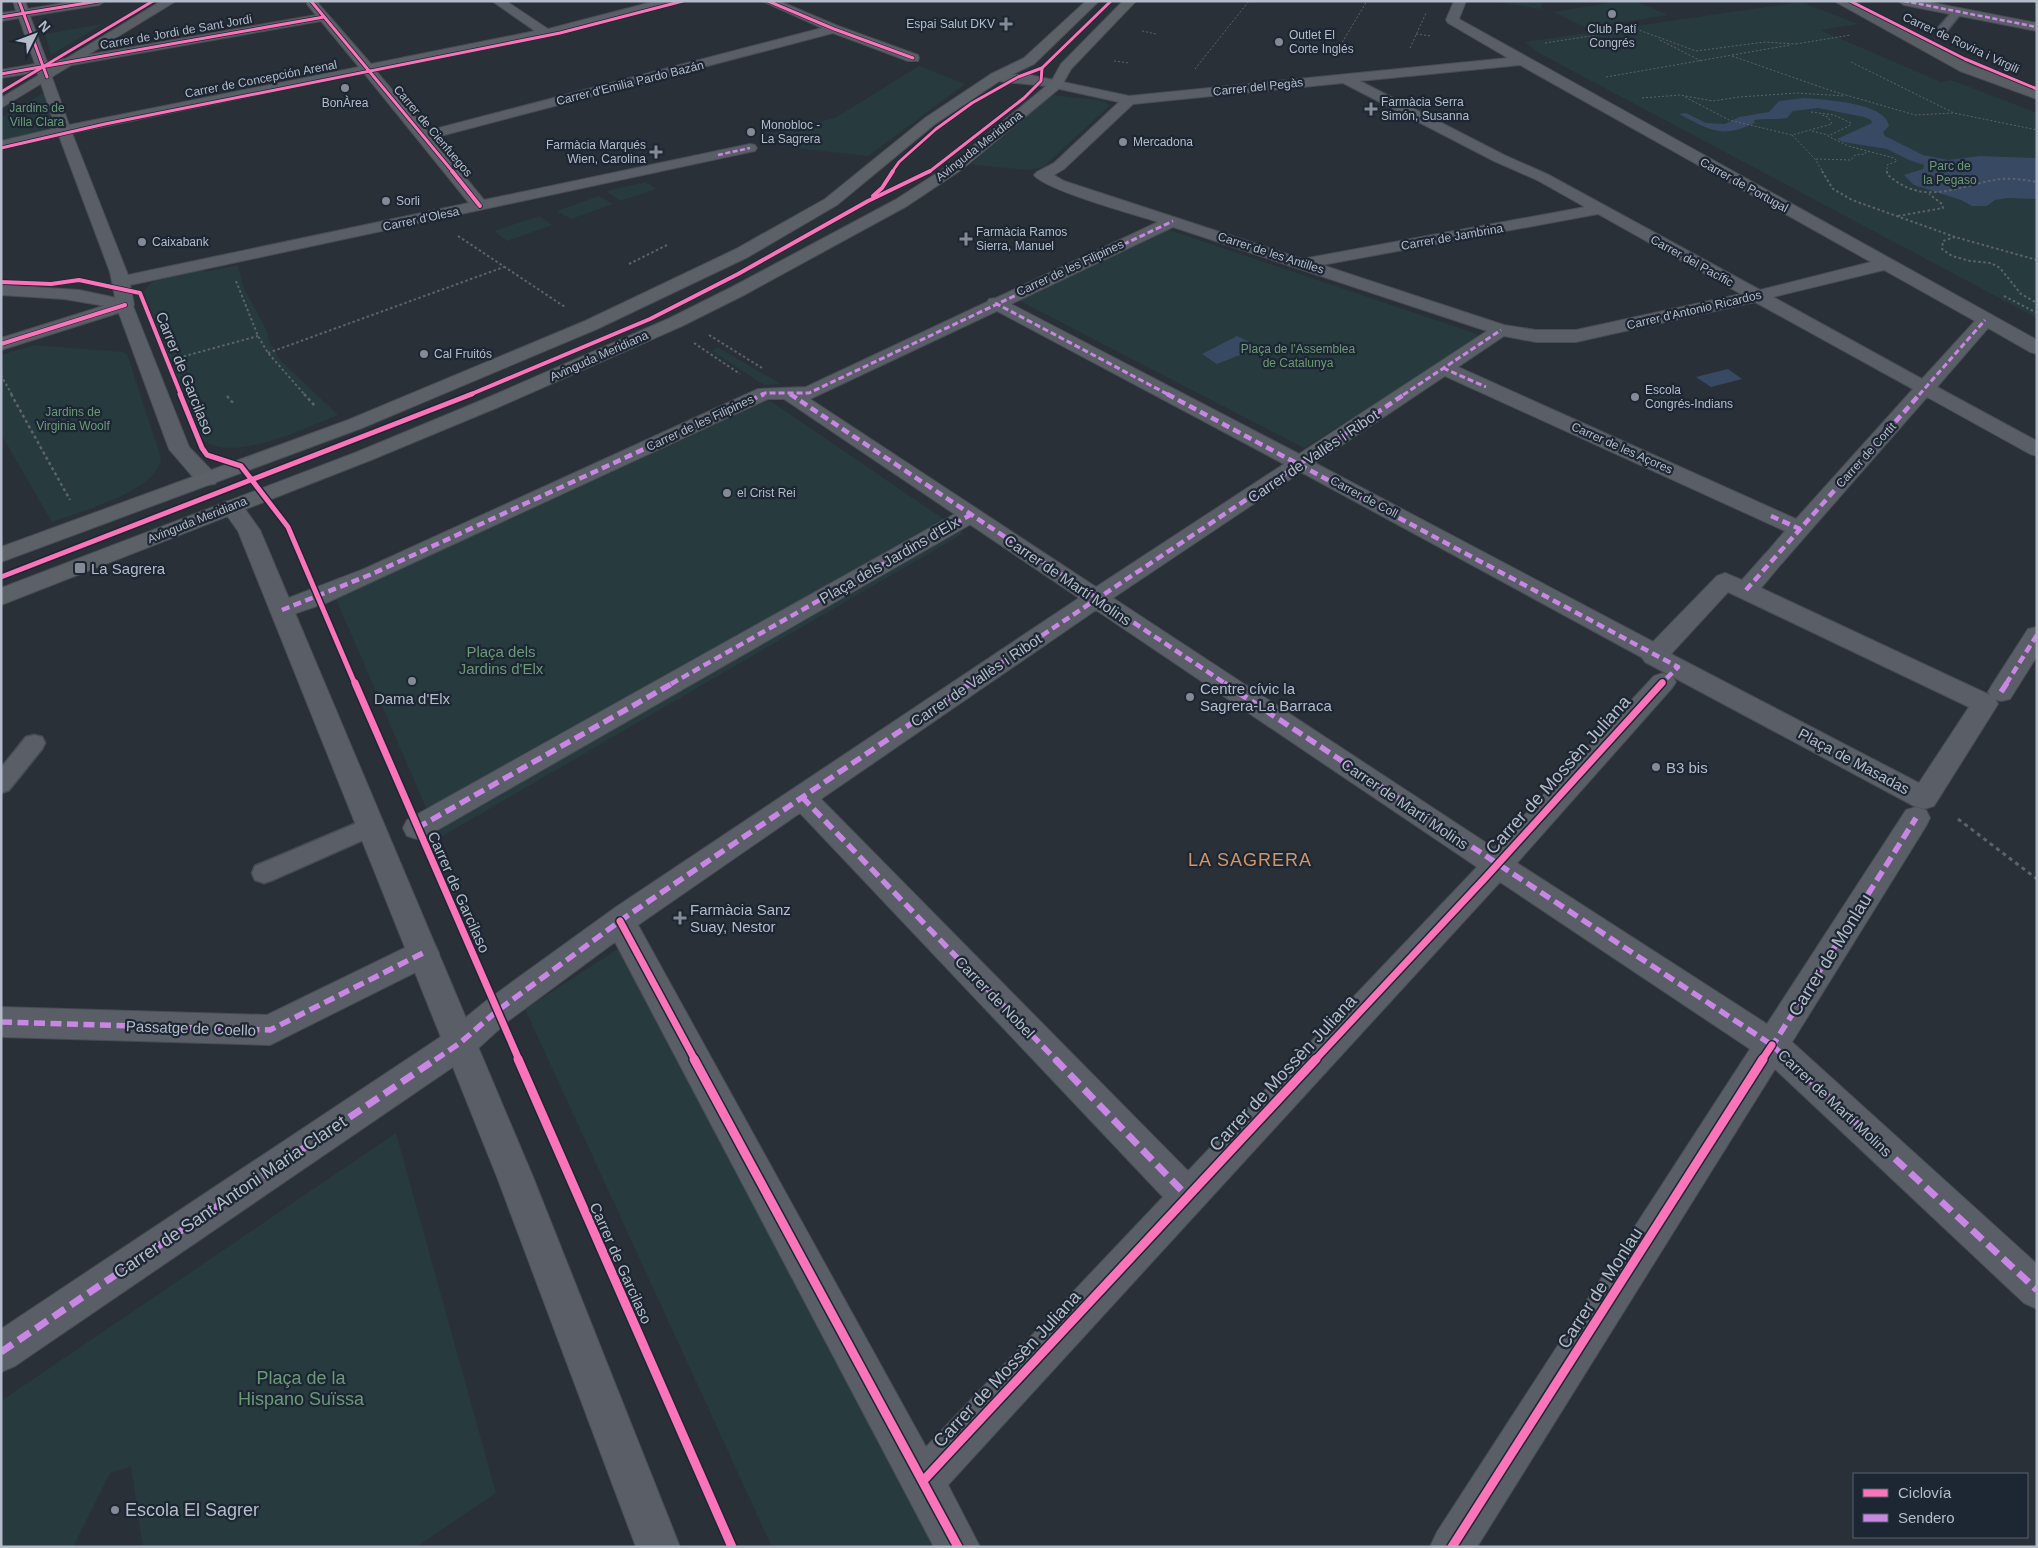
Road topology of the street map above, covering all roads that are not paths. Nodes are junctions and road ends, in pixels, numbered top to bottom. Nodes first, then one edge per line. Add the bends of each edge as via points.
1 (19, 1) edge
2 (99, 1) edge
3 (170, 1) edge
4 (311, 1) edge
5 (498, 1) edge
6 (671, 1) edge
7 (768, 1) edge
8 (1093, 1) edge
9 (1130, 1) edge
10 (1460, 1) edge
11 (1840, 1) edge
12 (1912, 2) edge
13 (1957, 12) junction
14 (23, 14) junction
15 (1, 17) edge
16 (324, 17) junction
17 (2037, 27) edge
18 (834, 29) junction
19 (1942, 30) dead end
20 (546, 33) junction
21 (913, 58) dead end
22 (1522, 61) junction
23 (72, 62) junction
24 (367, 70) junction
25 (45, 72) junction
26 (1, 74) edge
27 (996, 77) junction
28 (1344, 78) junction
29 (1056, 84) junction
30 (2037, 95) edge
31 (1129, 100) junction
32 (1, 104) edge
33 (64, 130) junction
34 (424, 136) junction
35 (1, 145) edge
36 (750, 148) dead end
37 (480, 206) junction
38 (1600, 209) junction
39 (1172, 221) junction
40 (1304, 264) junction
41 (1885, 264) junction
42 (122, 282) junction
43 (1, 290) edge
44 (1757, 296) junction
45 (995, 303) junction
46 (124, 305) junction
47 (1985, 320) junction
48 (1501, 330) junction
49 (1, 344) edge
50 (2037, 348) edge
51 (1443, 368) junction
52 (1925, 388) junction
53 (790, 394) junction
54 (2037, 450) edge
55 (1301, 464) junction
56 (207, 479) junction
57 (232, 507) junction
58 (970, 515) junction
59 (1800, 529) junction
60 (1, 555) edge
61 (1746, 590) junction
62 (1, 597) edge
63 (1096, 598) junction
64 (282, 610) junction
65 (2037, 635) edge
66 (1652, 652) dead end
67 (1663, 682) dead end
68 (2001, 692) dead end
69 (34, 743) dead end
70 (1, 784) edge
71 (802, 797) junction
72 (1916, 818) dead end
73 (370, 826) junction
74 (417, 828) dead end
75 (1497, 865) junction
76 (264, 873) dead end
77 (620, 921) junction
78 (423, 953) junction
79 (2, 1024) edge
80 (460, 1043) junction
81 (1772, 1045) junction
82 (1188, 1197) junction
83 (2037, 1290) edge
84 (1, 1352) edge
85 (923, 1481) junction
86 (658, 1547) edge
87 (958, 1547) edge
88 (1452, 1547) edge

1 - 14 street, Carrer de Garcilaso
2 - 14 street
3 - 23 main road
4 - 16 street, Carrer de Cienfuegos
5 - 20 street
6 - 20 street, Carrer de Concepción Arenal
7 - 18 street
8 - 27 main road via 1029,61
9 - 29 main road, Avinguda Meridiana via 1066,66
10 - 22 street, Carrer de Portugal via 1452,20
11 - 30 main road, Carrer de Rovira i Virgili via 1965,68
12 - 13 street
13 - 17 street
13 - 19 lane
14 - 15 street
14 - 25 street, Carrer de Garcilaso
16 - 23 street, Carrer de Jordi de Sant Jordi
16 - 24 street, Carrer de Cienfuegos
18 - 21 street
18 - 34 street, Carrer d'Emilia Pardo Bazán
20 - 24 street, Carrer de Concepción Arenal
22 - 28 street, Carrer del Pegàs
22 - 41 street, Carrer de Portugal
23 - 25 main road
24 - 33 street, Carrer de Concepción Arenal
24 - 34 street, Carrer de Cienfuegos
25 - 26 street
25 - 32 main road
25 - 33 street, Carrer de Garcilaso
27 - 29 street, Carrer del Pegàs via 1018,77
27 - 56 main road via 930,121 831,202 656,296 355,424
28 - 31 street, Carrer del Pegàs
28 - 38 street, Carrer del Pacífic
29 - 31 street, Carrer del Pegàs
29 - 57 main road, Avinguda Meridiana via 956,167 901,203 738,291 676,322 494,402
31 - 39 street, Carrer de les Antilles via 1059,166 1042,175 1059,184
33 - 35 street, Carrer de Concepción Arenal
33 - 42 street, Carrer de Garcilaso
34 - 37 street, Carrer de Cienfuegos
36 - 37 street, Carrer d'Olesa
37 - 42 street, Carrer d'Olesa
38 - 40 street, Carrer de Jambrina
38 - 44 street, Carrer del Pacífic
39 - 40 street, Carrer de les Antilles
39 - 45 street, Carrer de les Filipines
40 - 48 street, Carrer de les Antilles
41 - 44 street, Carrer d'Antonio Ricardos
41 - 47 street, Carrer de Portugal
42 - 46 street, Carrer de Garcilaso
43 - 46 street via 91,296
44 - 48 street, Carrer d'Antonio Ricardos via 1576,336 1536,336
44 - 52 street, Carrer del Pacífic
45 - 53 street, Carrer de les Filipines via 809,393
45 - 55 street, Carrer de Coll
46 - 49 street
46 - 56 street, Carrer de Garcilaso via 179,449
47 - 50 street, Carrer de Portugal
47 - 52 street, Carrer de Cortit
48 - 51 street, Carrer de Vallès i Ribot
51 - 55 street, Carrer de Vallès i Ribot
51 - 59 street, Carrer de les Açores
52 - 54 street, Carrer del Pacífic
52 - 59 street, Carrer de Cortit
53 - 58 street, Carrer de Martí Molins
53 - 64 street, Carrer de les Filipines via 765,393 372,574
55 - 63 street, Carrer de Vallès i Ribot
55 - 66 street, Carrer de Coll
56 - 57 main road
56 - 60 main road
57 - 62 main road, Avinguda Meridiana
57 - 64 street via 249,530
58 - 63 street, Carrer de Martí Molins
58 - 74 street, Plaça dels Jardins d'Elx
59 - 61 street, Carrer de Cortit
61 - 61 street, Plaça de Masadas via 1725,581 1654,656 1924,798 1985,704
63 - 71 street, Carrer de Vallès i Ribot
63 - 75 street, Carrer de Martí Molins
64 - 73 street
65 - 68 street
67 - 75 street, Carrer de Mossèn Juliana
69 - 70 lane
71 - 77 street, Carrer de Vallès i Ribot
71 - 82 street, Carrer de Nobel
72 - 81 street, Carrer de Monlau
73 - 76 lane
73 - 78 street
75 - 81 street, Carrer de Martí Molins
75 - 82 street, Carrer de Mossèn Juliana
77 - 80 street, Carrer de Vallès i Ribot via 497,1011
77 - 85 street
78 - 79 street, Passatge de Coello via 270,1030
78 - 80 street
80 - 84 street, Carrer de Sant Antoni Maria Claret
80 - 86 street
81 - 83 street, Carrer de Martí Molins
81 - 88 street, Carrer de Monlau
82 - 85 street, Carrer de Mossèn Juliana
85 - 87 street

